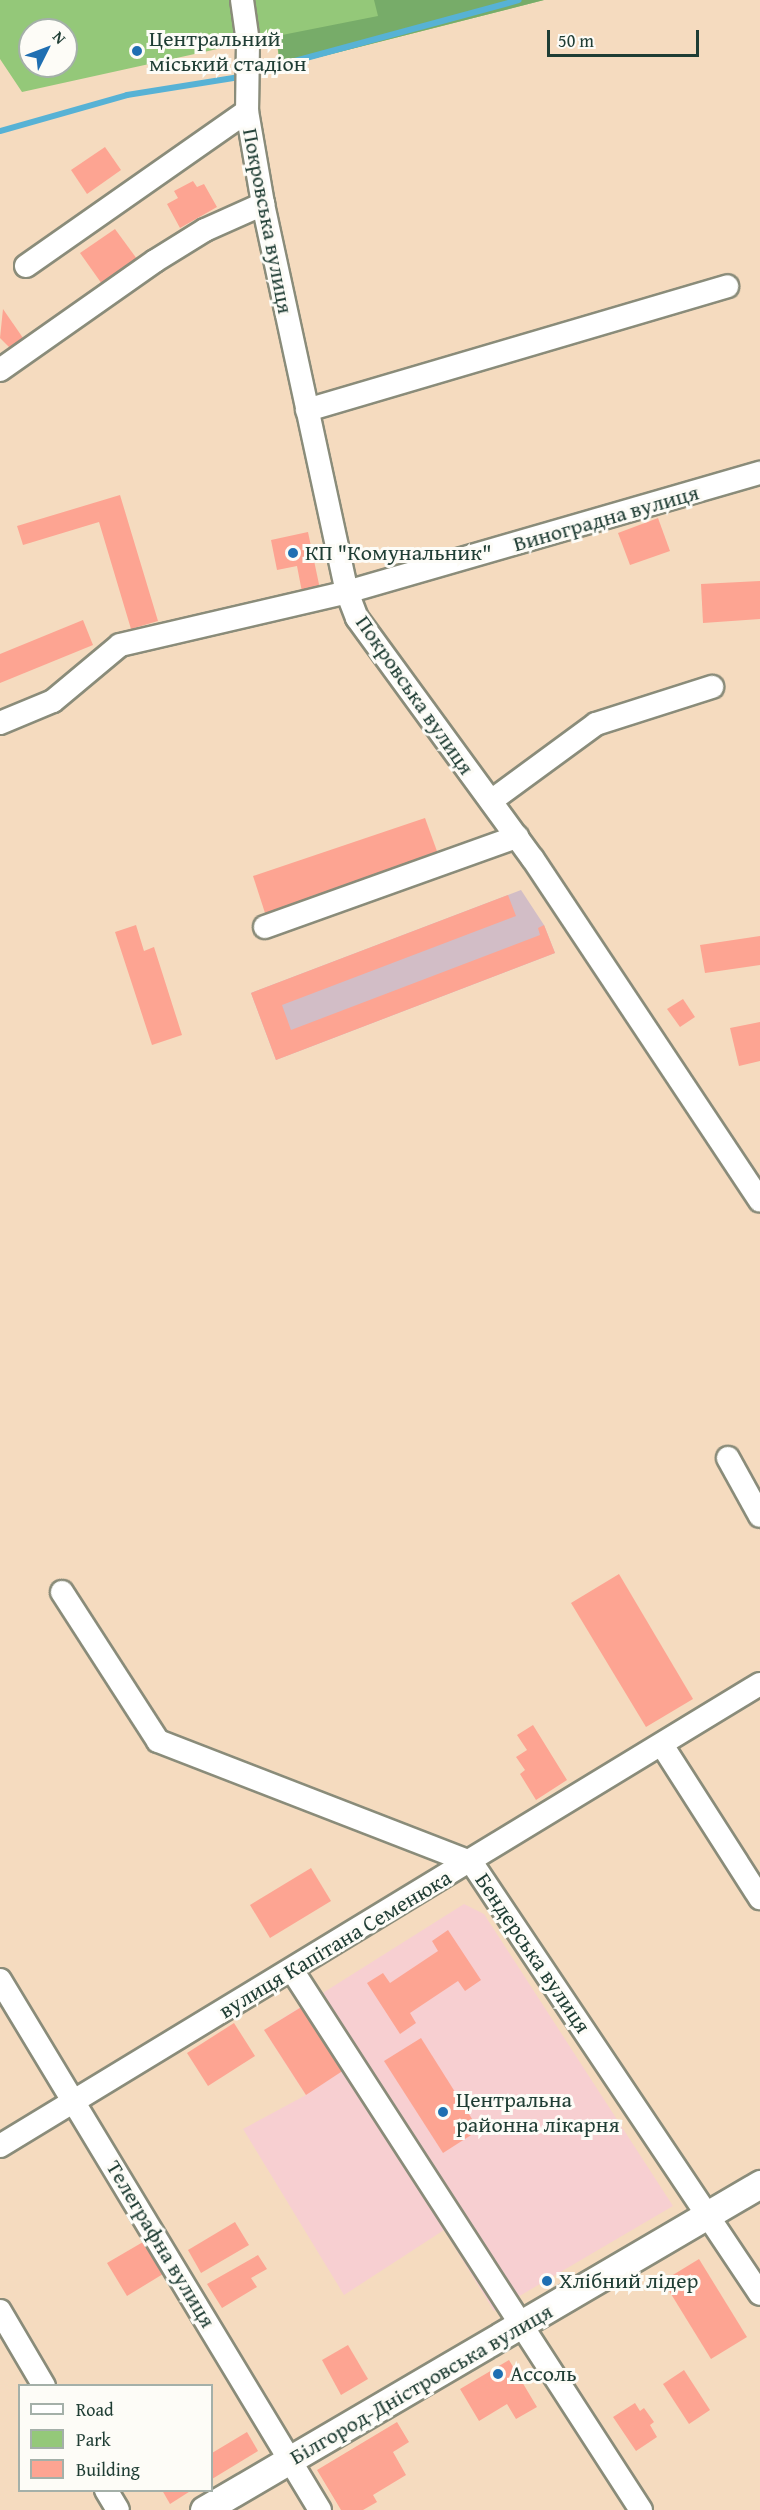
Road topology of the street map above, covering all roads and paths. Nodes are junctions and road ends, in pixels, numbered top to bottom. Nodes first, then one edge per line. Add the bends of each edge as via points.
1 (242, 0) edge
2 (247, 111) junction
3 (263, 204) junction
4 (26, 266) dead end
5 (728, 286) dead end
6 (0, 370) edge
7 (307, 410) junction
8 (760, 473) edge
9 (347, 592) junction
10 (712, 687) dead end
11 (0, 723) edge
12 (491, 801) junction
13 (517, 837) junction
14 (265, 927) dead end
15 (760, 1202) edge
16 (728, 1458) dead end
17 (760, 1516) edge
18 (62, 1592) dead end
19 (760, 1684) edge
20 (662, 1745) junction
21 (471, 1863) junction
22 (760, 1898) edge
23 (292, 1970) junction
24 (0, 1980) edge
25 (76, 2101) junction
26 (0, 2146) edge
27 (760, 2184) edge
28 (709, 2213) junction
29 (760, 2294) edge
30 (0, 2311) edge
31 (523, 2324) junction
32 (43, 2384) edge
33 (289, 2462) junction
34 (107, 2492) edge
35 (118, 2510) edge
36 (204, 2510) edge
37 (320, 2510) edge
38 (641, 2510) edge

1 - 2 street, Покровська вулиця via 248,42
2 - 3 street, Покровська вулиця
2 - 4 street
3 - 6 street via 205,230 155,261
3 - 7 street, Покровська вулиця
5 - 7 street
7 - 9 street, Покровська вулиця
8 - 9 street, Виноградна вулиця
9 - 11 street, Виноградна вулиця via 120,645 53,700
9 - 12 street, Покровська вулиця via 357,618 373,642
10 - 12 street via 596,724
12 - 13 street, Покровська вулиця
13 - 14 street
13 - 15 street, Покровська вулиця
16 - 17 street
18 - 21 street, Бендерська вулиця via 158,1741
19 - 20 street, вулиця Капітана Семенюка
20 - 21 street, вулиця Капітана Семенюка
20 - 22 street
21 - 23 street, вулиця Капітана Семенюка
21 - 28 street, Бендерська вулиця
23 - 25 street, вулиця Капітана Семенюка
23 - 31 street
24 - 25 street, Телеграфна вулиця
25 - 26 street, вулиця Капітана Семенюка
25 - 33 street, Телеграфна вулиця
27 - 28 main road, Білгород-Дністровська вулиця
28 - 29 street, Бендерська вулиця
28 - 31 main road, Білгород-Дністровська вулиця
30 - 32 street
31 - 33 main road, Білгород-Дністровська вулиця
31 - 38 street
33 - 36 main road, Білгород-Дністровська вулиця
33 - 37 street, Телеграфна вулиця
34 - 35 street

